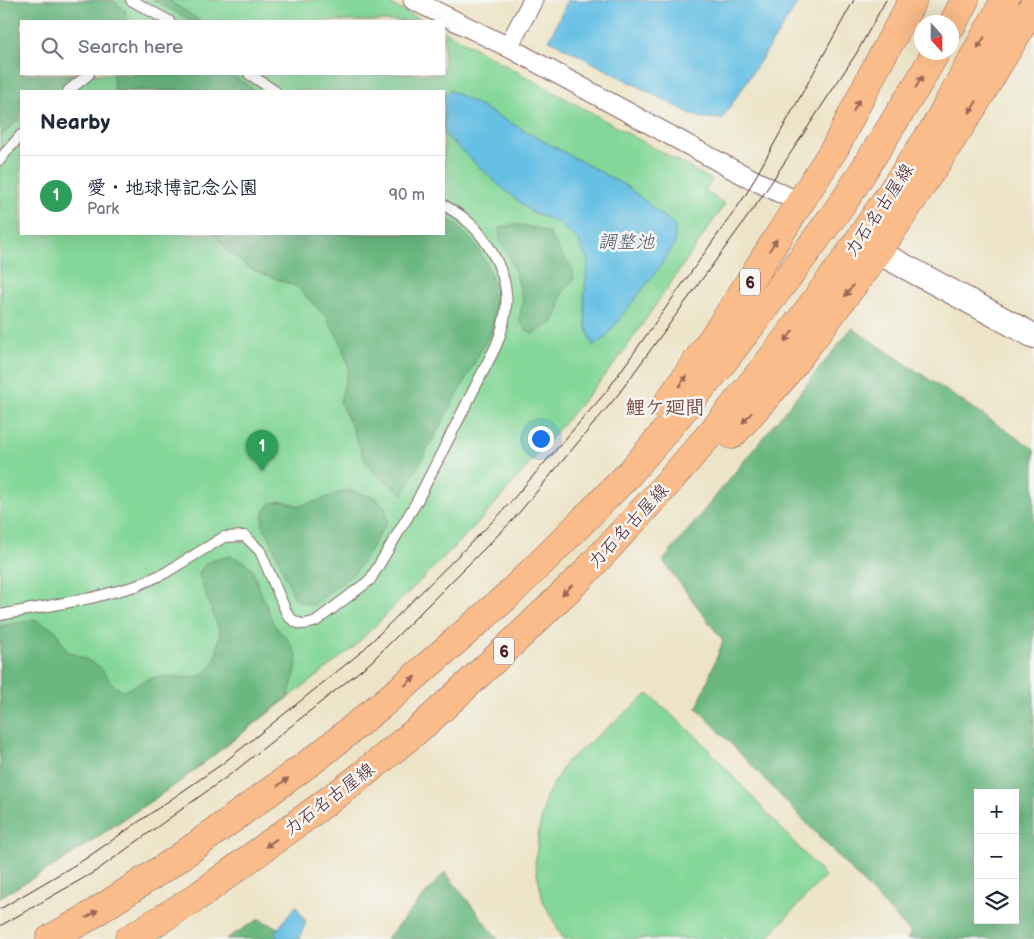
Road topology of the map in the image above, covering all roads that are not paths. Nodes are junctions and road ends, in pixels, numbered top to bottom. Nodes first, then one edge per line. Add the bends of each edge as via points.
1 (131, 0) edge
2 (413, 0) edge
3 (533, 0) edge
4 (913, 0) edge
5 (965, 0) edge
6 (1005, 0) edge
7 (1034, 5) edge
8 (957, 15) edge
9 (161, 20) edge
10 (508, 47) junction
11 (931, 60) edge
12 (89, 75) edge
13 (251, 75) edge
14 (69, 90) edge
15 (273, 90) edge
16 (20, 136) edge
17 (0, 160) edge
18 (800, 203) junction
19 (445, 206) edge
20 (878, 252) junction
21 (1034, 336) edge
22 (560, 546) junction
23 (0, 615) edge
24 (355, 781) junction
25 (50, 939) edge
26 (129, 939) edge

1 - 9 lane
2 - 10 street
3 - 10 street
18 -> 4 main road, 6 via 836,146
5 - 8 main road
6 -> 24 main road, 力石名古屋線 / 6 via 935,127 844,262 718,424 659,493 575,582 426,722
7 -> 20 main road, 6 via 973,107
10 - 18 street
22 -> 11 main road, 力石名古屋線 / 6 via 629,474 717,370 847,197
12 - 14 lane
13 - 15 lane
16 - 17 lane
22 -> 18 main road, 6 via 670,399
19 - 23 lane via 467,220 496,259 506,284 503,329 416,503 370,580 316,621 296,623 283,607 260,551 245,536 224,538 136,586
20 - 21 street
20 -> 24 main road, 6 via 783,378 575,609 410,750
25 -> 22 main road, 力石名古屋線 / 6 via 176,860 320,755 418,674
24 -> 26 main road, 力石名古屋線 / 6 via 197,897

